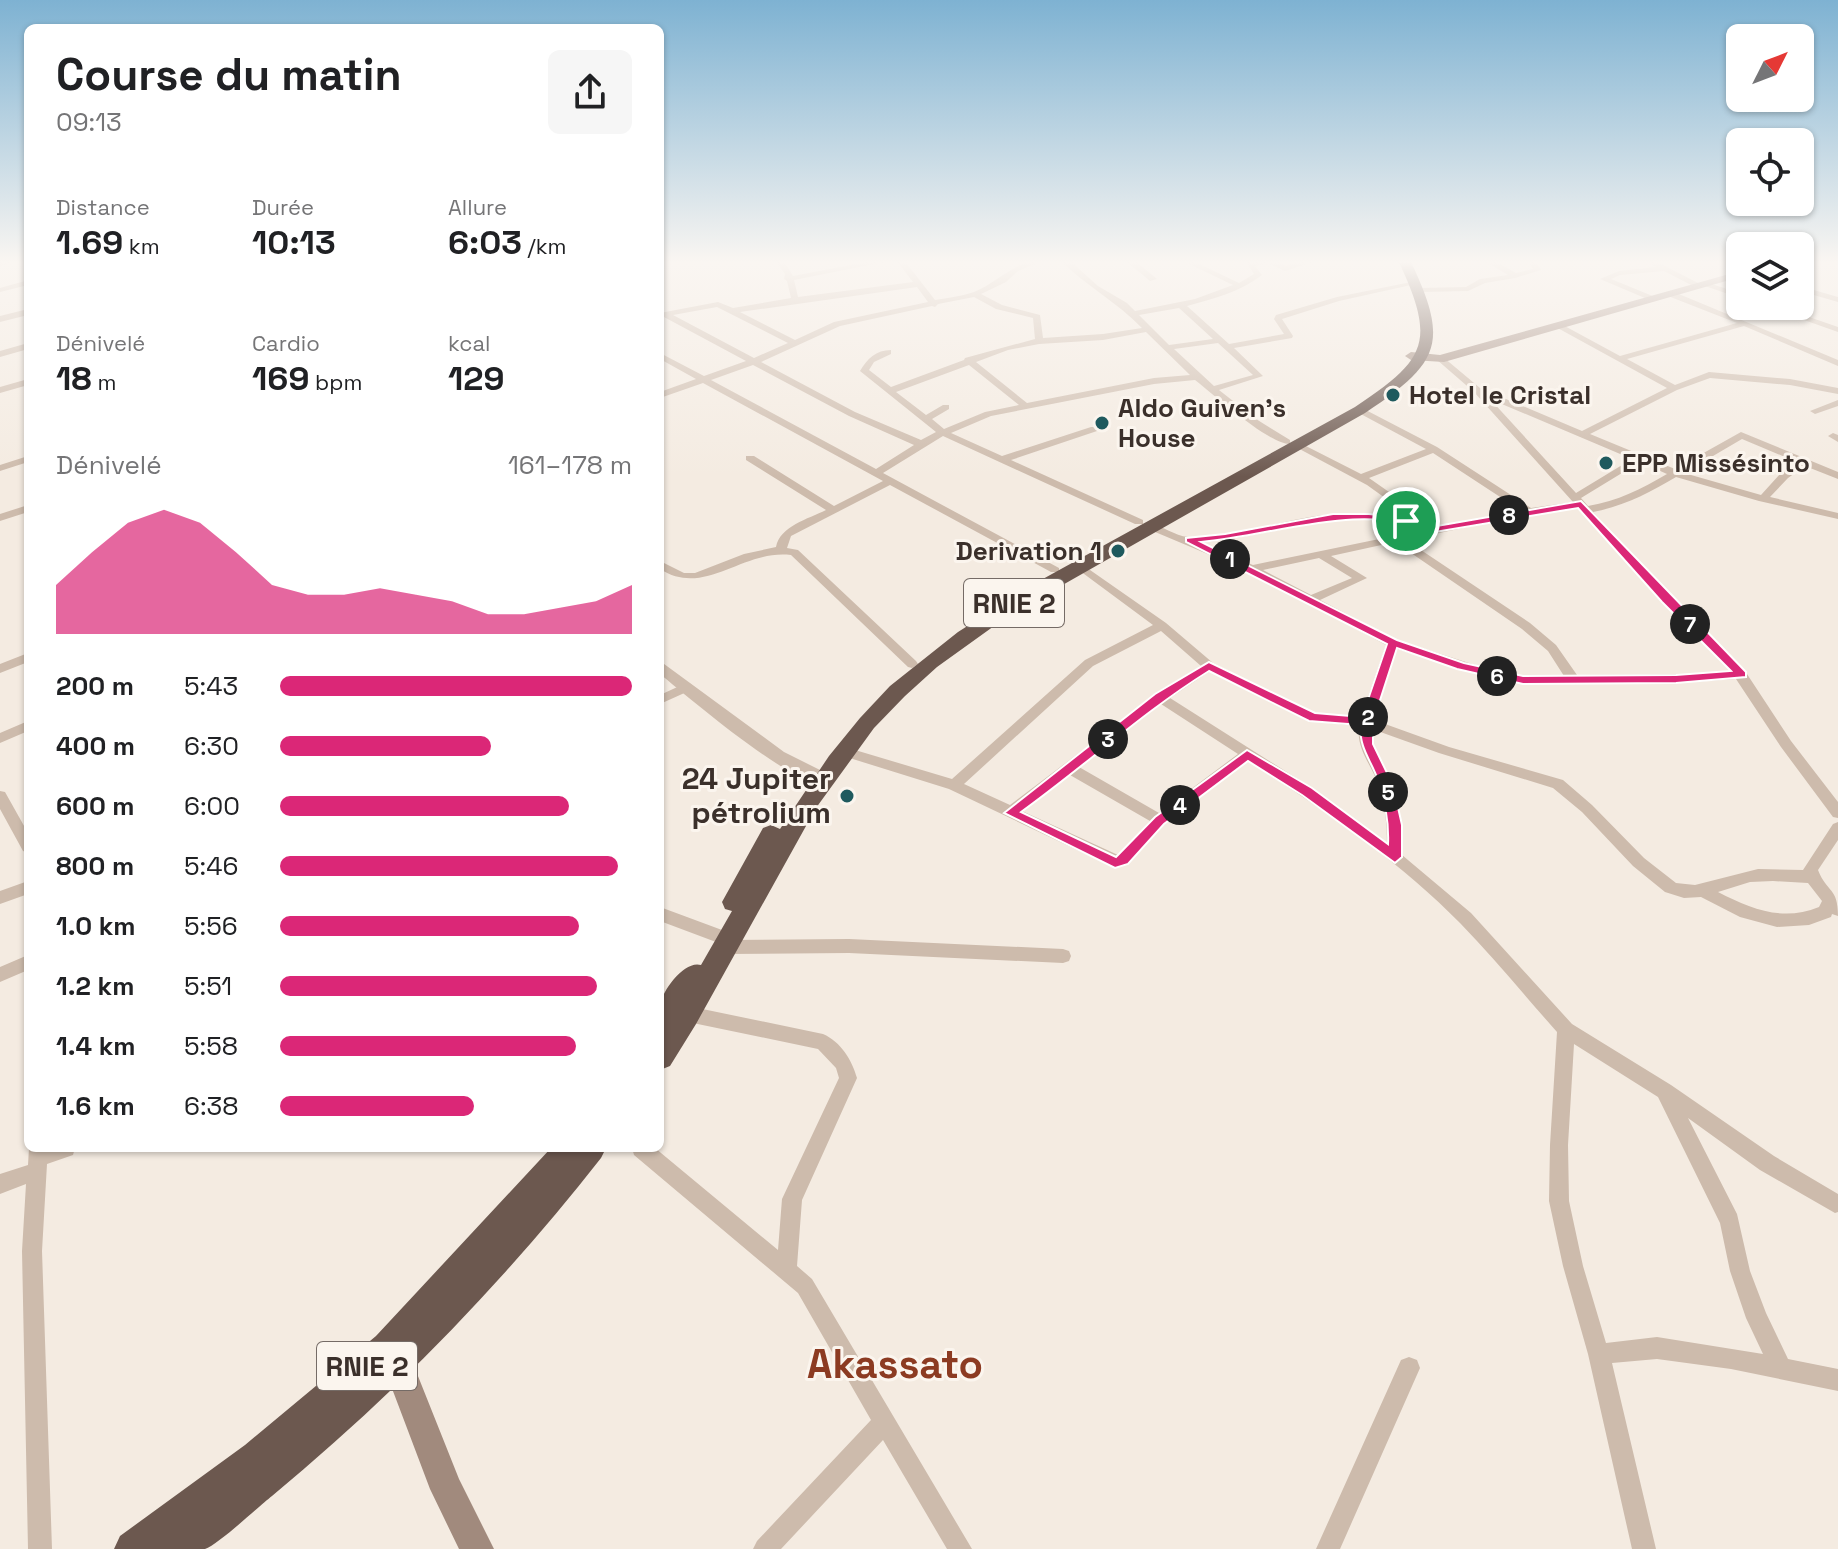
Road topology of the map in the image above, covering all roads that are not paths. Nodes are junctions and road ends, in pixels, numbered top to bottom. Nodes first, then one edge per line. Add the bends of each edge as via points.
1 (697, 332) edge
2 (773, 332) edge
3 (822, 332) edge
4 (1038, 332) edge
5 (1130, 332) edge
6 (1151, 332) edge
7 (1211, 332) edge
8 (1287, 332) edge
9 (1430, 332) edge
10 (1532, 332) edge
11 (1570, 332) edge
12 (1712, 332) edge
13 (1767, 332) edge
14 (1039, 341) junction
15 (796, 344) junction
16 (1224, 344) junction
17 (24, 347) edge
18 (1166, 348) junction
19 (888, 352) dead end
20 (0, 354) edge
21 (1424, 358) junction
22 (1619, 359) junction
23 (968, 360) junction
24 (664, 361) edge
25 (753, 361) junction
26 (1838, 363) edge
27 (1197, 377) junction
28 (702, 379) junction
29 (24, 385) edge
30 (1674, 388) junction
31 (1213, 389) junction
32 (0, 390) edge
33 (892, 390) junction
34 (1477, 390) junction
35 (1838, 391) edge
36 (664, 393) edge
37 (1838, 403) edge
38 (1024, 405) junction
39 (946, 407) dead end
40 (1360, 410) junction
41 (1815, 411) dead end
42 (924, 420) junction
43 (1094, 429) dead end
44 (943, 433) junction
45 (1581, 435) junction
46 (1292, 443) junction
47 (921, 444) junction
48 (1434, 449) junction
49 (750, 458) dead end
50 (1004, 459) junction
51 (1638, 459) junction
52 (24, 460) edge
53 (1805, 461) junction
54 (0, 468) edge
55 (875, 474) junction
56 (1677, 474) junction
57 (1838, 476) edge
58 (1362, 477) junction
59 (888, 482) junction
60 (1763, 499) junction
61 (1581, 504) junction
62 (24, 509) edge
63 (835, 511) junction
64 (1529, 511) junction
65 (1838, 516) edge
66 (0, 518) edge
67 (1145, 524) junction
68 (1431, 526) junction
69 (1397, 539) junction
70 (1189, 540) junction
71 (781, 549) junction
72 (1321, 555) junction
73 (664, 566) edge
74 (1080, 566) junction
75 (1252, 569) junction
76 (1055, 570) junction
77 (1310, 600) junction
78 (1162, 626) junction
79 (1393, 643) junction
80 (24, 659) edge
81 (912, 664) junction
82 (1209, 666) junction
83 (0, 669) edge
84 (664, 669) edge
85 (1741, 674) junction
86 (1574, 680) junction
87 (686, 687) junction
88 (1159, 697) junction
89 (664, 698) edge
90 (1366, 722) junction
91 (24, 728) edge
92 (0, 738) edge
93 (845, 752) junction
94 (1247, 754) junction
95 (1071, 769) junction
96 (818, 777) junction
97 (954, 785) junction
98 (0, 796) edge
99 (1010, 813) junction
100 (1838, 813) edge
101 (1160, 820) junction
102 (1838, 828) edge
103 (24, 840) edge
104 (1395, 857) junction
105 (1812, 877) junction
106 (24, 889) edge
107 (1701, 889) junction
108 (0, 898) edge
109 (1834, 905) edge
110 (664, 916) edge
111 (720, 941) junction
112 (1063, 956) dead end
113 (24, 964) edge
114 (0, 975) edge
115 (688, 1014) junction
116 (664, 1020) edge
117 (1566, 1030) junction
118 (664, 1051) edge
119 (1665, 1091) junction
120 (567, 1152) edge
121 (588, 1152) edge
122 (646, 1152) edge
123 (38, 1159) edge
124 (0, 1184) edge
125 (1835, 1203) dead end
126 (787, 1268) junction
127 (1599, 1354) junction
128 (397, 1362) junction
129 (1781, 1367) junction
130 (1409, 1368) dead end
131 (1838, 1380) edge
132 (885, 1422) junction
133 (40, 1549) edge
134 (133, 1549) edge
135 (175, 1549) edge
136 (477, 1549) edge
137 (765, 1549) edge
138 (960, 1549) edge
139 (1328, 1549) edge
140 (1644, 1549) edge

1 - 25 street
2 - 15 street
3 - 15 street
4 - 14 street
5 - 14 street
6 - 18 street
7 - 16 street
8 - 16 street via 1289,336
9 - 21 highway
10 - 21 main road
11 - 22 street
12 - 22 street
13 - 26 street
14 - 23 street
15 - 25 street
16 - 18 street
16 - 31 street via 1259,376
17 - 20 street
18 - 27 street
19 - 33 street via 871,360 864,371
21 - 34 street
21 - 40 highway, RNIE 2 / RNIE 2 via 1412,374
21 - 46 highway, RNIE 2 / RNIE 2
22 - 30 street
23 - 33 street
23 - 38 street
24 - 28 street
25 - 28 street
25 - 47 street
27 - 31 street
27 - 38 street
28 - 36 street
28 - 55 street
29 - 32 street
30 - 35 street via 1709,375
30 - 45 street
31 - 46 street
33 - 42 street
34 - 45 street
34 - 61 street
37 - 41 street
38 - 44 street
39 - 42 street
40 - 46 highway, RNIE 2 / RNIE 2
40 - 48 street
42 - 44 street
43 - 50 street
44 - 47 street
44 - 50 street
45 - 51 street
46 - 58 street
46 - 67 highway, RNIE 2 / RNIE 2
47 - 55 street
48 - 58 street
48 - 64 street
49 - 63 street
50 - 67 street
51 - 56 street
51 - 61 street
52 - 54 street
53 - 56 street via 1741,435
53 - 57 street
53 - 60 street
55 - 59 street
56 - 60 street
56 - 61 street via 1624,502
58 - 68 street
59 - 63 street
59 - 76 street
60 - 65 street
61 - 64 street
61 - 85 street
62 - 66 street
63 - 71 street via 787,534
64 - 68 street
67 - 70 street
67 - 74 highway, RNIE 2 / RNIE 2
67 - 76 highway, RNIE 2 / RNIE 2
68 - 69 street
68 - 70 street via 1333,517
69 - 72 street
69 - 86 street via 1526,626 1552,648
70 - 75 street
71 - 73 street via 692,576
71 - 81 street via 794,552
72 - 75 street
72 - 77 street via 1361,578
74 - 78 street
74 - 93 highway, RNIE 2 / RNIE 2 via 947,647 897,690
75 - 77 street
76 - 81 highway, RNIE 2 / RNIE 2 via 962,625
77 - 79 street
78 - 82 street
78 - 97 street via 1089,663
79 - 86 street via 1493,675
79 - 90 street
80 - 83 street
81 - 96 highway, RNIE 2 / RNIE 2 via 863,714
82 - 88 street
82 - 90 street via 1313,718
84 - 87 street
85 - 86 street
85 - 100 street
87 - 89 street
87 - 96 street via 778,757
88 - 94 street
88 - 95 street
90 - 104 street via 1366,744 1391,803
90 - 107 street via 1558,784 1573,792 1669,887 1679,892
91 - 92 street
93 - 96 highway, RNIE 2 / RNIE 2
93 - 97 street
94 - 101 street
94 - 104 street
95 - 99 street
95 - 101 street
96 - 111 highway, RNIE 2 / RNIE 2
97 - 99 street
98 - 103 street
99 - 101 street via 1115,862
102 - 105 street via 1811,864
104 - 117 street via 1465,918
105 - 107 street via 1751,876
105 - 109 street
106 - 108 street
107 - 109 street via 1729,907 1772,921 1808,921
110 - 111 street
111 - 112 street
111 - 115 highway, RNIE 2 / RNIE 2
111 - 116 highway, RNIE 2 / RNIE 2
113 - 114 street
115 - 118 highway, RNIE 2 / RNIE 2
115 - 126 street via 823,1042 844,1064 848,1078 792,1199
117 - 119 street
117 - 127 street via 1559,1201
119 - 125 street via 1756,1156
119 - 129 street via 1730,1221 1740,1271
120 - 134 highway, RNIE 2 / RNIE 2 via 388,1348 258,1458
121 - 128 highway, RNIE 2 / RNIE 2 via 492,1266
122 - 126 street
123 - 124 street
123 - 133 street via 32,1251
126 - 132 street via 818,1305
127 - 129 street via 1657,1348
127 - 140 street
128 - 135 highway, RNIE 2 / RNIE 2 via 280,1468
128 - 136 main road
129 - 131 street
130 - 139 street
132 - 137 street
132 - 138 street

